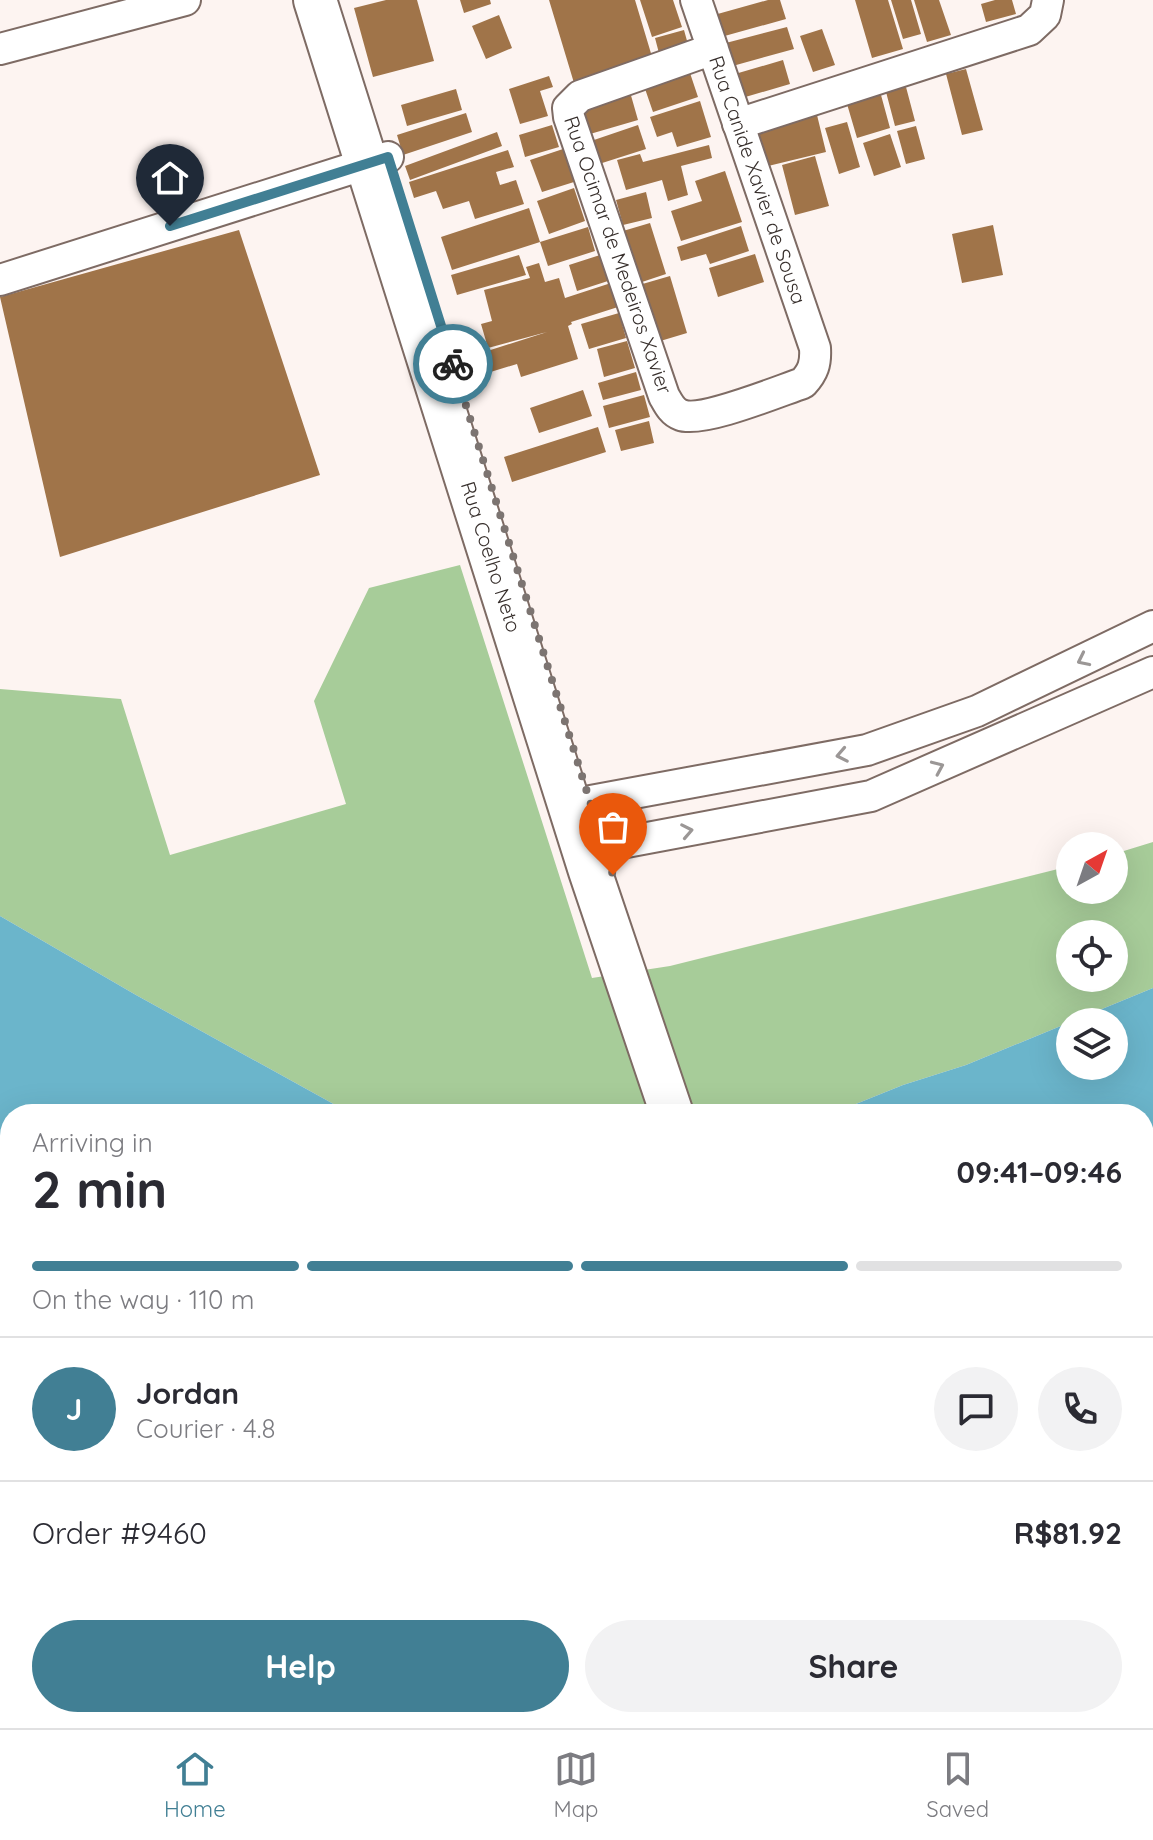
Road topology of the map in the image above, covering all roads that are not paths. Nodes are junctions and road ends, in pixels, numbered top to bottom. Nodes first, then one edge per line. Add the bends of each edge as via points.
1 (185, 0) edge
2 (315, 0) edge
3 (338, 0) edge
4 (696, 0) edge
5 (1048, 0) edge
6 (0, 49) edge
7 (713, 49) junction
8 (738, 124) junction
9 (378, 160) junction
10 (0, 280) edge
11 (816, 362) joint
12 (1153, 626) edge
13 (1153, 672) edge
14 (580, 803) junction
15 (594, 850) junction
16 (669, 1089) edge

1 - 6 street
2 - 9 main road, Rua Coelho Neto
3 - 9 main road, Rua Coelho Neto
4 - 7 street, Rua Canide Xavier de Sousa
5 - 8 street via 1045,15 1029,30
7 - 8 street, Rua Canide Xavier de Sousa
7 - 11 street, Rua Ocimar de Medeiros Xavier via 590,92 572,101 569,117 671,408 699,417 729,408 803,383
8 - 11 street, Rua Canide Xavier de Sousa
9 - 10 street
9 - 14 main road, Rua Coelho Neto
12 -> 14 street via 977,711 867,750
15 -> 13 street via 871,796
14 - 15 main road, Rua Coelho Neto
15 - 16 main road, Rua Coelho Neto

